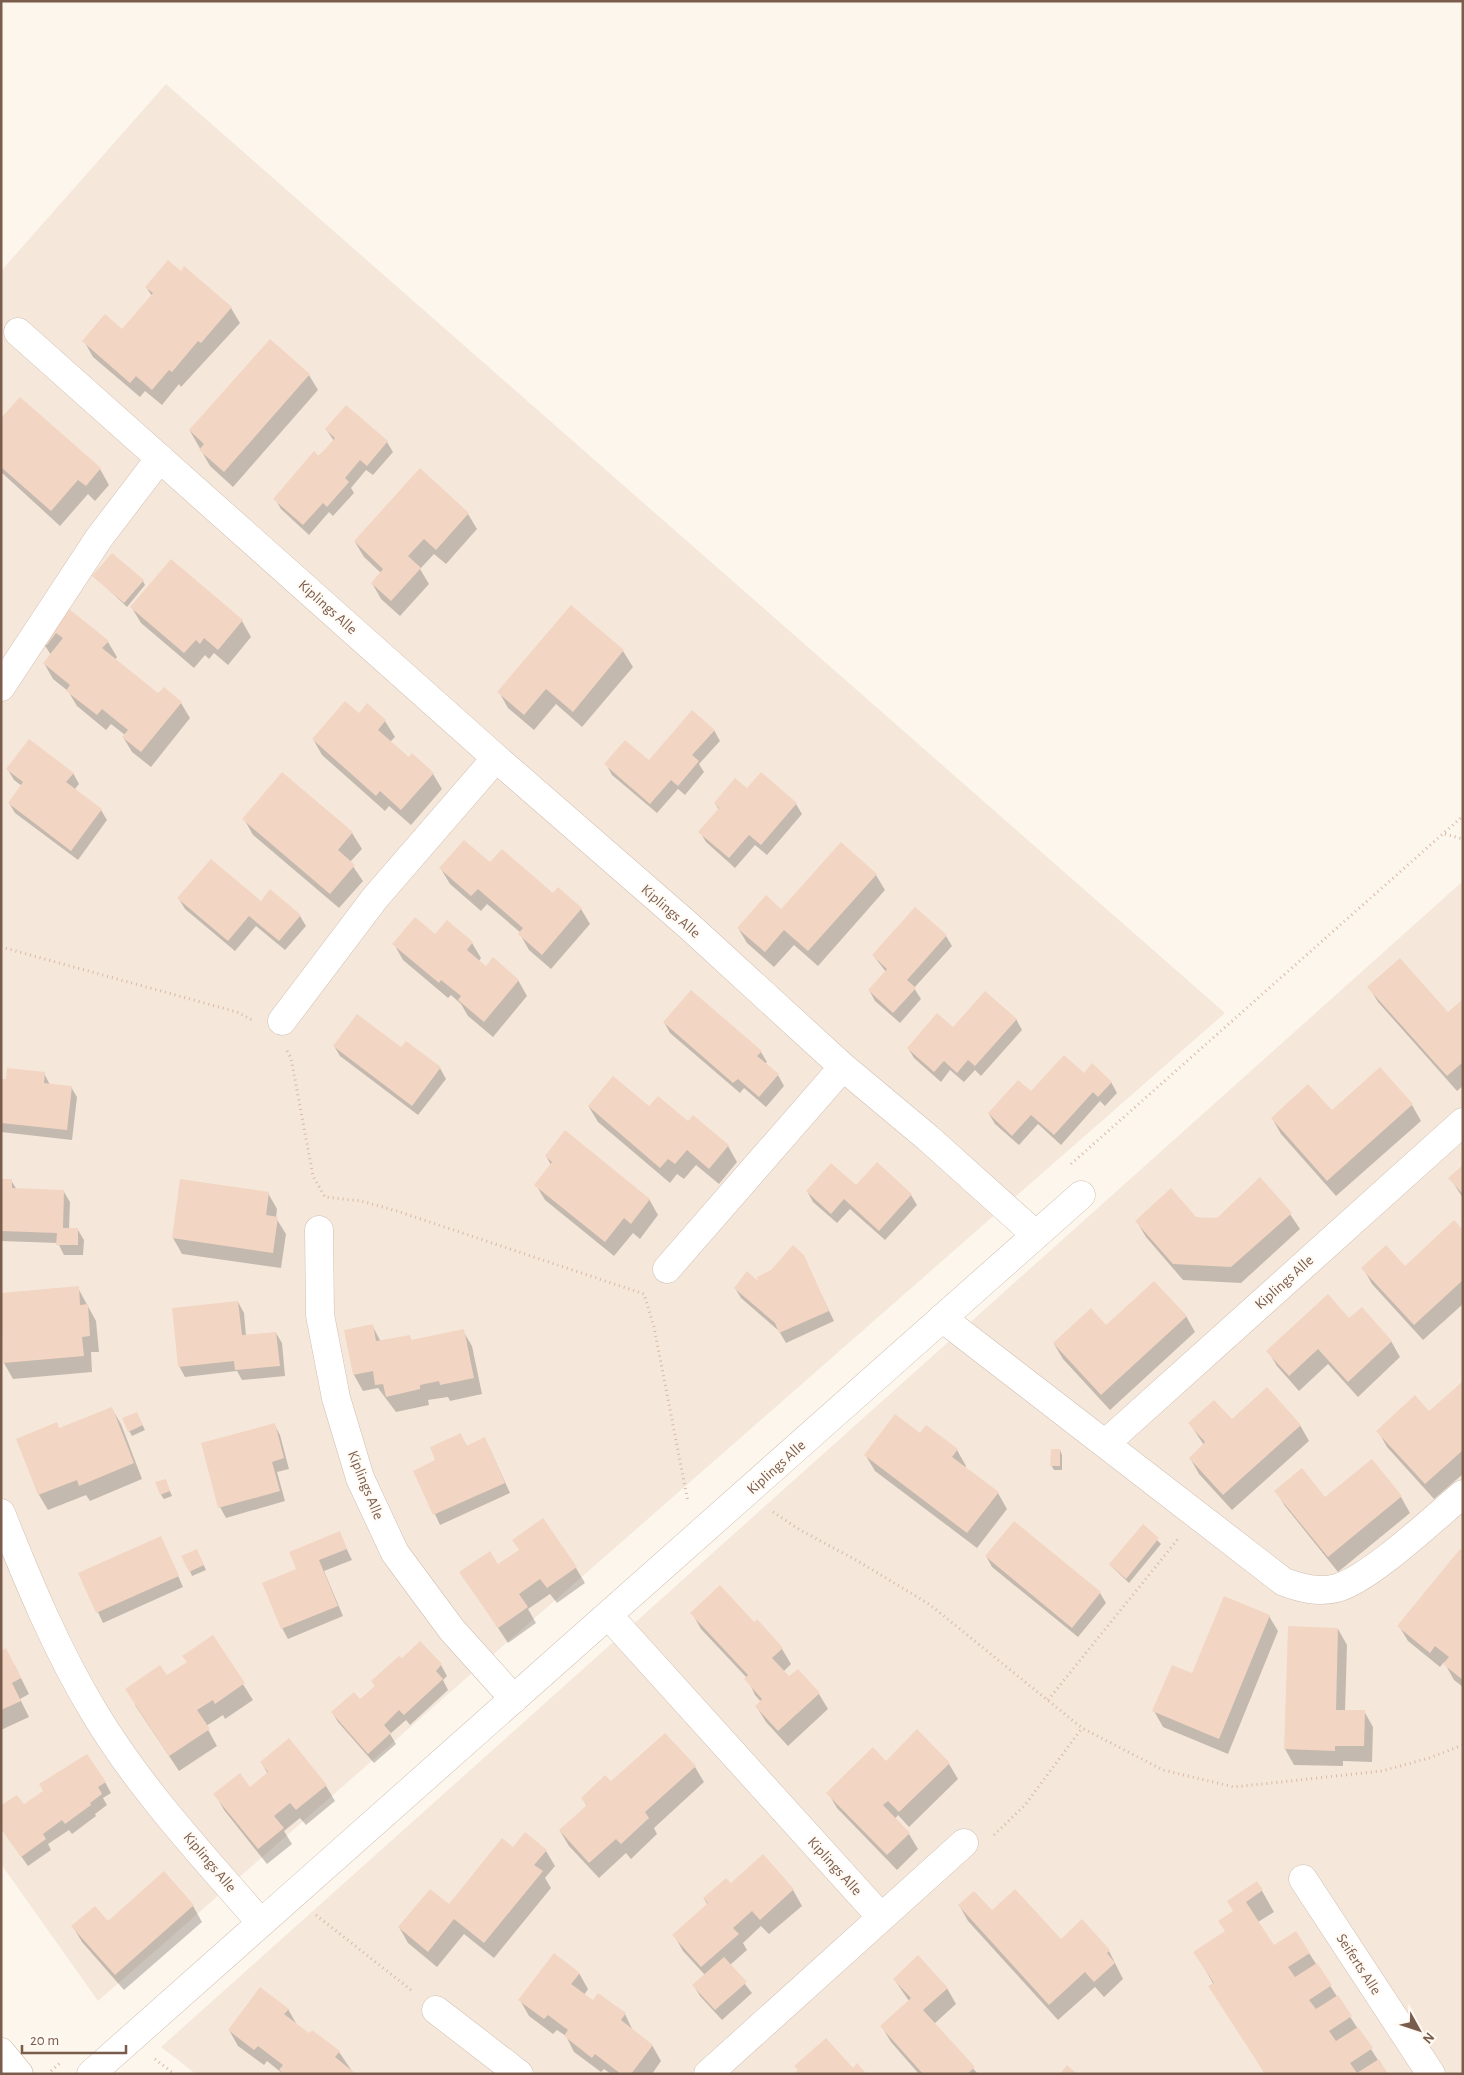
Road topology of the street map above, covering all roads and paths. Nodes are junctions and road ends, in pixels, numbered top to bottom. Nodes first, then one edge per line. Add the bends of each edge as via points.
1 (18, 332) dead end
2 (160, 458) junction
3 (1, 687) edge
4 (496, 758) junction
5 (1463, 816) edge
6 (1463, 839) edge
7 (1, 947) edge
8 (275, 1030) junction
9 (843, 1067) junction
10 (1463, 1122) edge
11 (1081, 1195) dead end
12 (319, 1230) dead end
13 (1036, 1235) junction
14 (667, 1268) dead end
15 (942, 1318) junction
16 (1106, 1443) junction
17 (751, 1490) junction
18 (1463, 1494) edge
19 (689, 1505) dead end
20 (1, 1513) edge
21 (1197, 1515) junction
22 (608, 1615) junction
23 (514, 1699) junction
24 (1048, 1700) junction
25 (1082, 1728) junction
26 (1463, 1745) edge
27 (964, 1842) joint
28 (1303, 1879) dead end
29 (292, 1896) junction
30 (881, 1917) junction
31 (261, 1923) junction
32 (436, 2010) joint
33 (1, 2052) edge
34 (18, 2074) edge
35 (91, 2074) edge
36 (519, 2074) edge
37 (708, 2074) edge
38 (1431, 2074) edge

1 - 2 street, Kiplings Alle
2 - 3 street via 99,538
2 - 4 street, Kiplings Alle
4 - 8 street via 375,898
4 - 9 street, Kiplings Alle via 689,926
5 - 6 path via 1445,834
7 - 8 path via 237,1012
8 - 19 path via 291,1058 313,1176 325,1197 362,1201 397,1211 644,1294 654,1328
9 - 13 street, Kiplings Alle
9 - 14 street
10 - 16 street, Kiplings Alle
11 - 13 street, Kiplings Alle
12 - 23 street, Kiplings Alle via 320,1315 336,1398 360,1478 395,1553 452,1630
13 - 15 street, Kiplings Alle
15 - 16 street
15 - 17 street, Kiplings Alle
16 - 21 street
17 - 22 street, Kiplings Alle
17 - 24 path via 772,1511 800,1530 929,1604
18 - 21 street via 1364,1575 1336,1588 1308,1590 1284,1582
20 - 31 street, Kiplings Alle via 37,1603 94,1712 148,1789
21 - 24 path
22 - 23 street, Kiplings Alle
22 - 30 street, Kiplings Alle
23 - 29 street, Kiplings Alle
24 - 25 path
25 - 26 path via 1163,1770 1234,1786 1382,1771
25 - 27 path via 1025,1805 986,1843
27 - 30 street
28 - 38 street, Seiferts Alle
29 - 31 street, Kiplings Alle
29 - 32 path
30 - 37 street
31 - 35 street, Kiplings Alle
32 - 36 street
33 - 34 street

